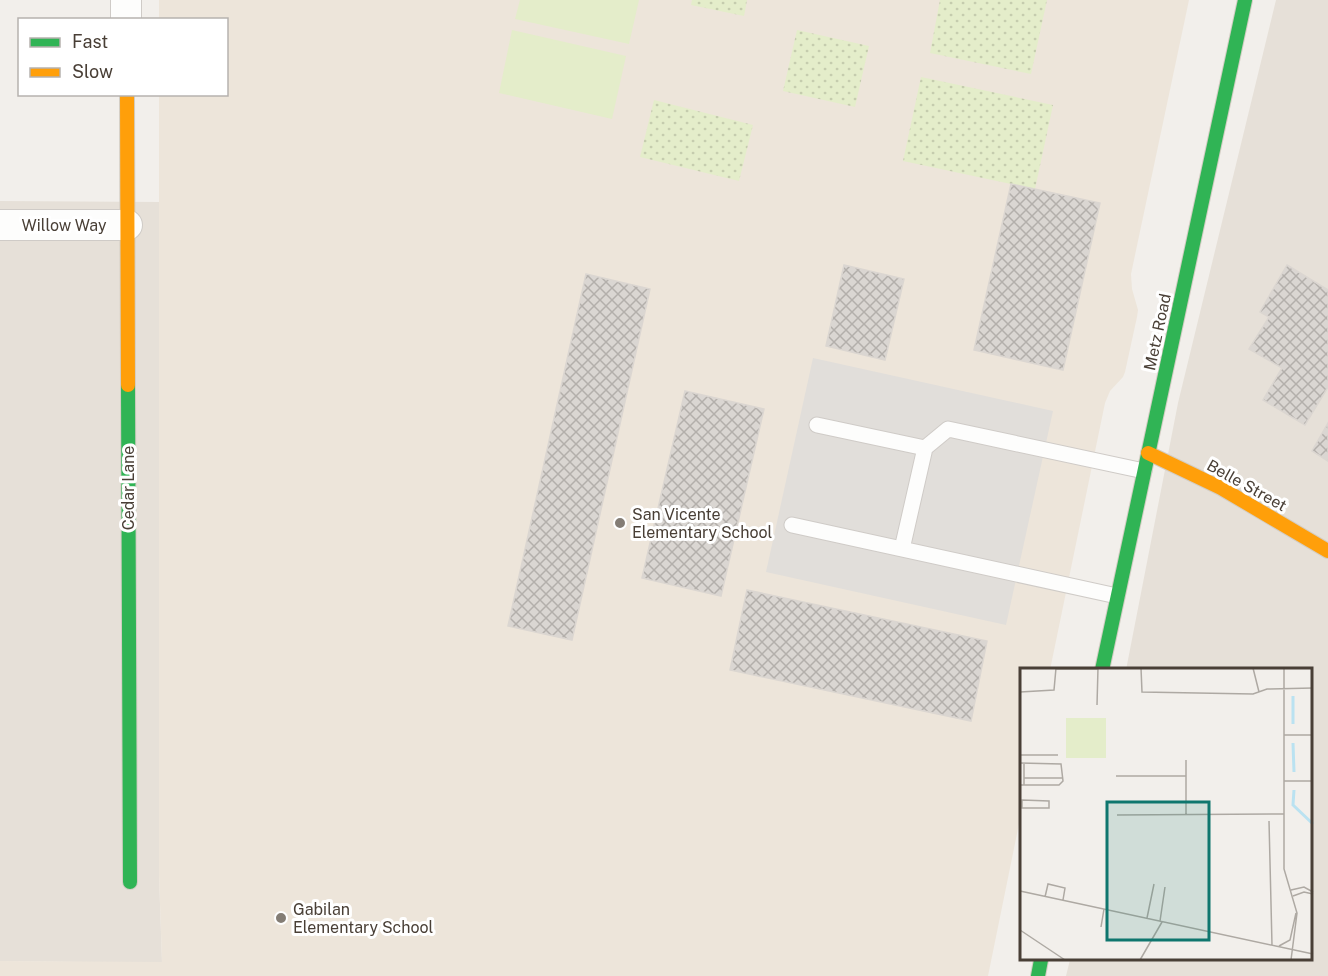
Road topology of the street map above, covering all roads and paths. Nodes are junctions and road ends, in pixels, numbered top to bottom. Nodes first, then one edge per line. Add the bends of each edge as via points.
1 (126, 0) edge
2 (1245, 0) edge
3 (126, 18) edge
4 (127, 96) edge
5 (0, 225) edge
6 (127, 225) junction
7 (817, 425) dead end
8 (925, 448) junction
9 (1148, 453) junction
10 (1144, 471) junction
11 (792, 525) dead end
12 (902, 549) junction
13 (1328, 551) edge
14 (1118, 596) junction
15 (1102, 668) edge
16 (130, 882) dead end
17 (1041, 961) edge
18 (1038, 976) edge

1 - 3 street
2 - 9 street, Metz Road
4 - 6 street, Cedar Lane
5 - 6 street, Willow Way
6 - 16 street, Cedar Lane
7 - 8 lane
8 - 10 lane via 948,429
8 - 12 lane
9 - 10 street, Metz Road
9 - 13 street, Belle Street via 1221,488
10 - 14 street, Metz Road
11 - 12 lane
12 - 14 lane
14 - 15 street, Metz Road
17 - 18 street

